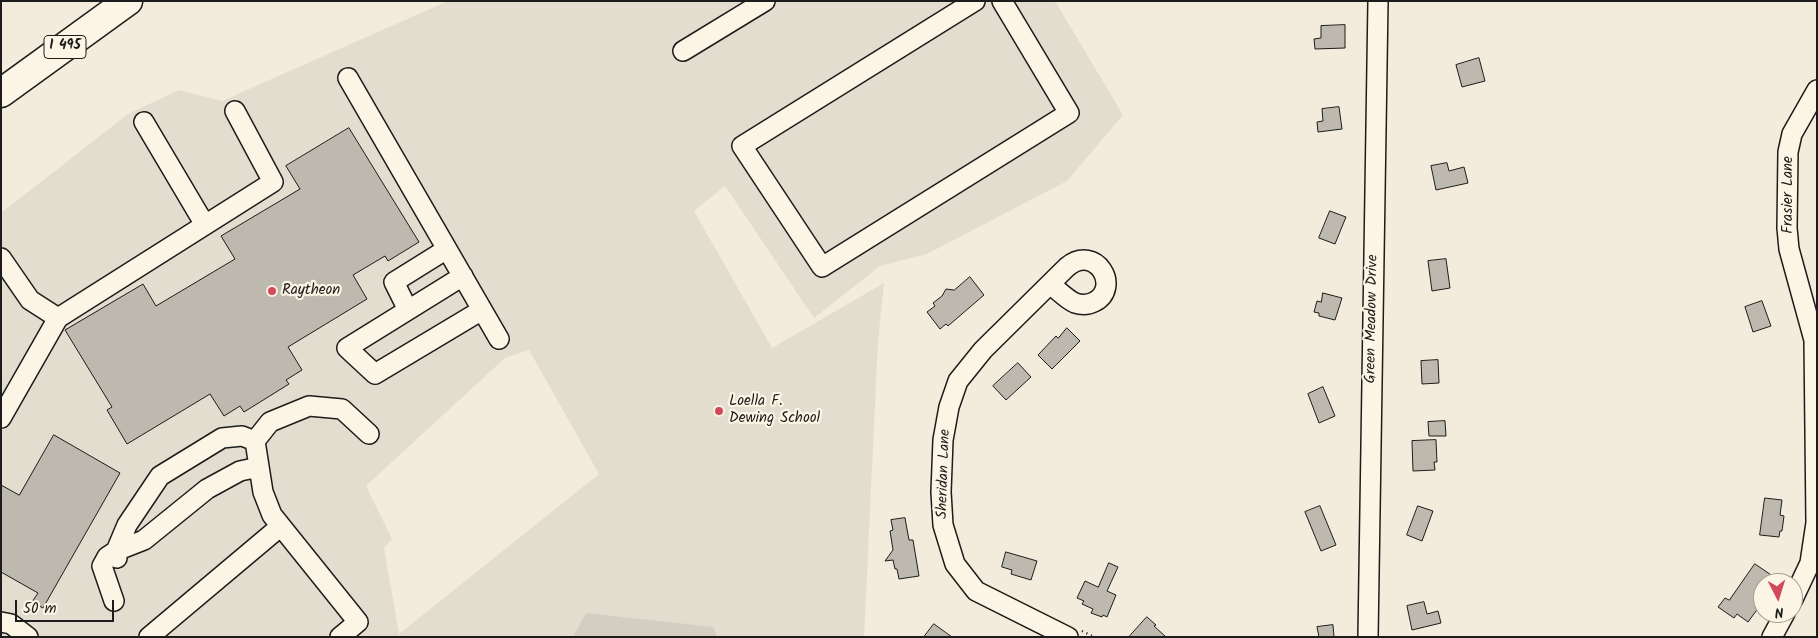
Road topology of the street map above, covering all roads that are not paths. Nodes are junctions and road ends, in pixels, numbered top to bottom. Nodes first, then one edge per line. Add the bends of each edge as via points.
1 (128, 1) edge
2 (765, 1) edge
3 (975, 1) edge
4 (1002, 1) edge
5 (1378, 1) edge
6 (683, 51) dead end
7 (348, 78) dead end
8 (1817, 90) edge
9 (1, 93) edge
10 (235, 111) dead end
11 (144, 122) dead end
12 (205, 225) junction
13 (447, 249) junction
14 (1, 258) edge
15 (462, 276) junction
16 (1050, 284) dead end
17 (408, 310) junction
18 (482, 310) junction
19 (58, 318) junction
20 (499, 339) dead end
21 (1, 418) edge
22 (370, 434) dead end
23 (255, 441) junction
24 (259, 467) junction
25 (281, 526) junction
26 (116, 551) junction
27 (1803, 578) edge
28 (114, 601) dead end
29 (1, 622) edge
30 (1780, 623) edge
31 (28, 637) edge
32 (149, 637) edge
33 (340, 637) edge
34 (1068, 637) edge
35 (1368, 637) edge
36 (1772, 637) edge

1 - 9 highway, I 495
2 - 6 street
3 - 4 street via 742,146 822,267 1069,113
5 - 35 street, Green Meadow Drive
7 - 13 street
8 - 27 street, Frasier Lane via 1792,134 1788,152 1789,249 1814,340 1816,523 1810,563
10 - 12 street via 273,182
11 - 12 street
12 - 19 street
13 - 15 street
13 - 17 street via 394,282
14 - 19 street via 30,300
15 - 17 street
15 - 18 street
16 - 34 street, Sheridan Lane via 983,350 958,381 943,440 941,492 943,525 955,564 976,591
17 - 18 street via 347,348 375,374
18 - 20 street
19 - 21 street
22 - 23 street via 342,409 309,406 270,422
23 - 24 street
23 - 26 street via 242,436 222,438 160,476 127,525
24 - 25 street via 263,492 272,515
24 - 26 street via 240,471 207,489 144,540
25 - 32 street
25 - 33 street via 358,622
26 - 28 street via 116,568 107,577
29 - 31 street via 11,624
30 - 36 street

